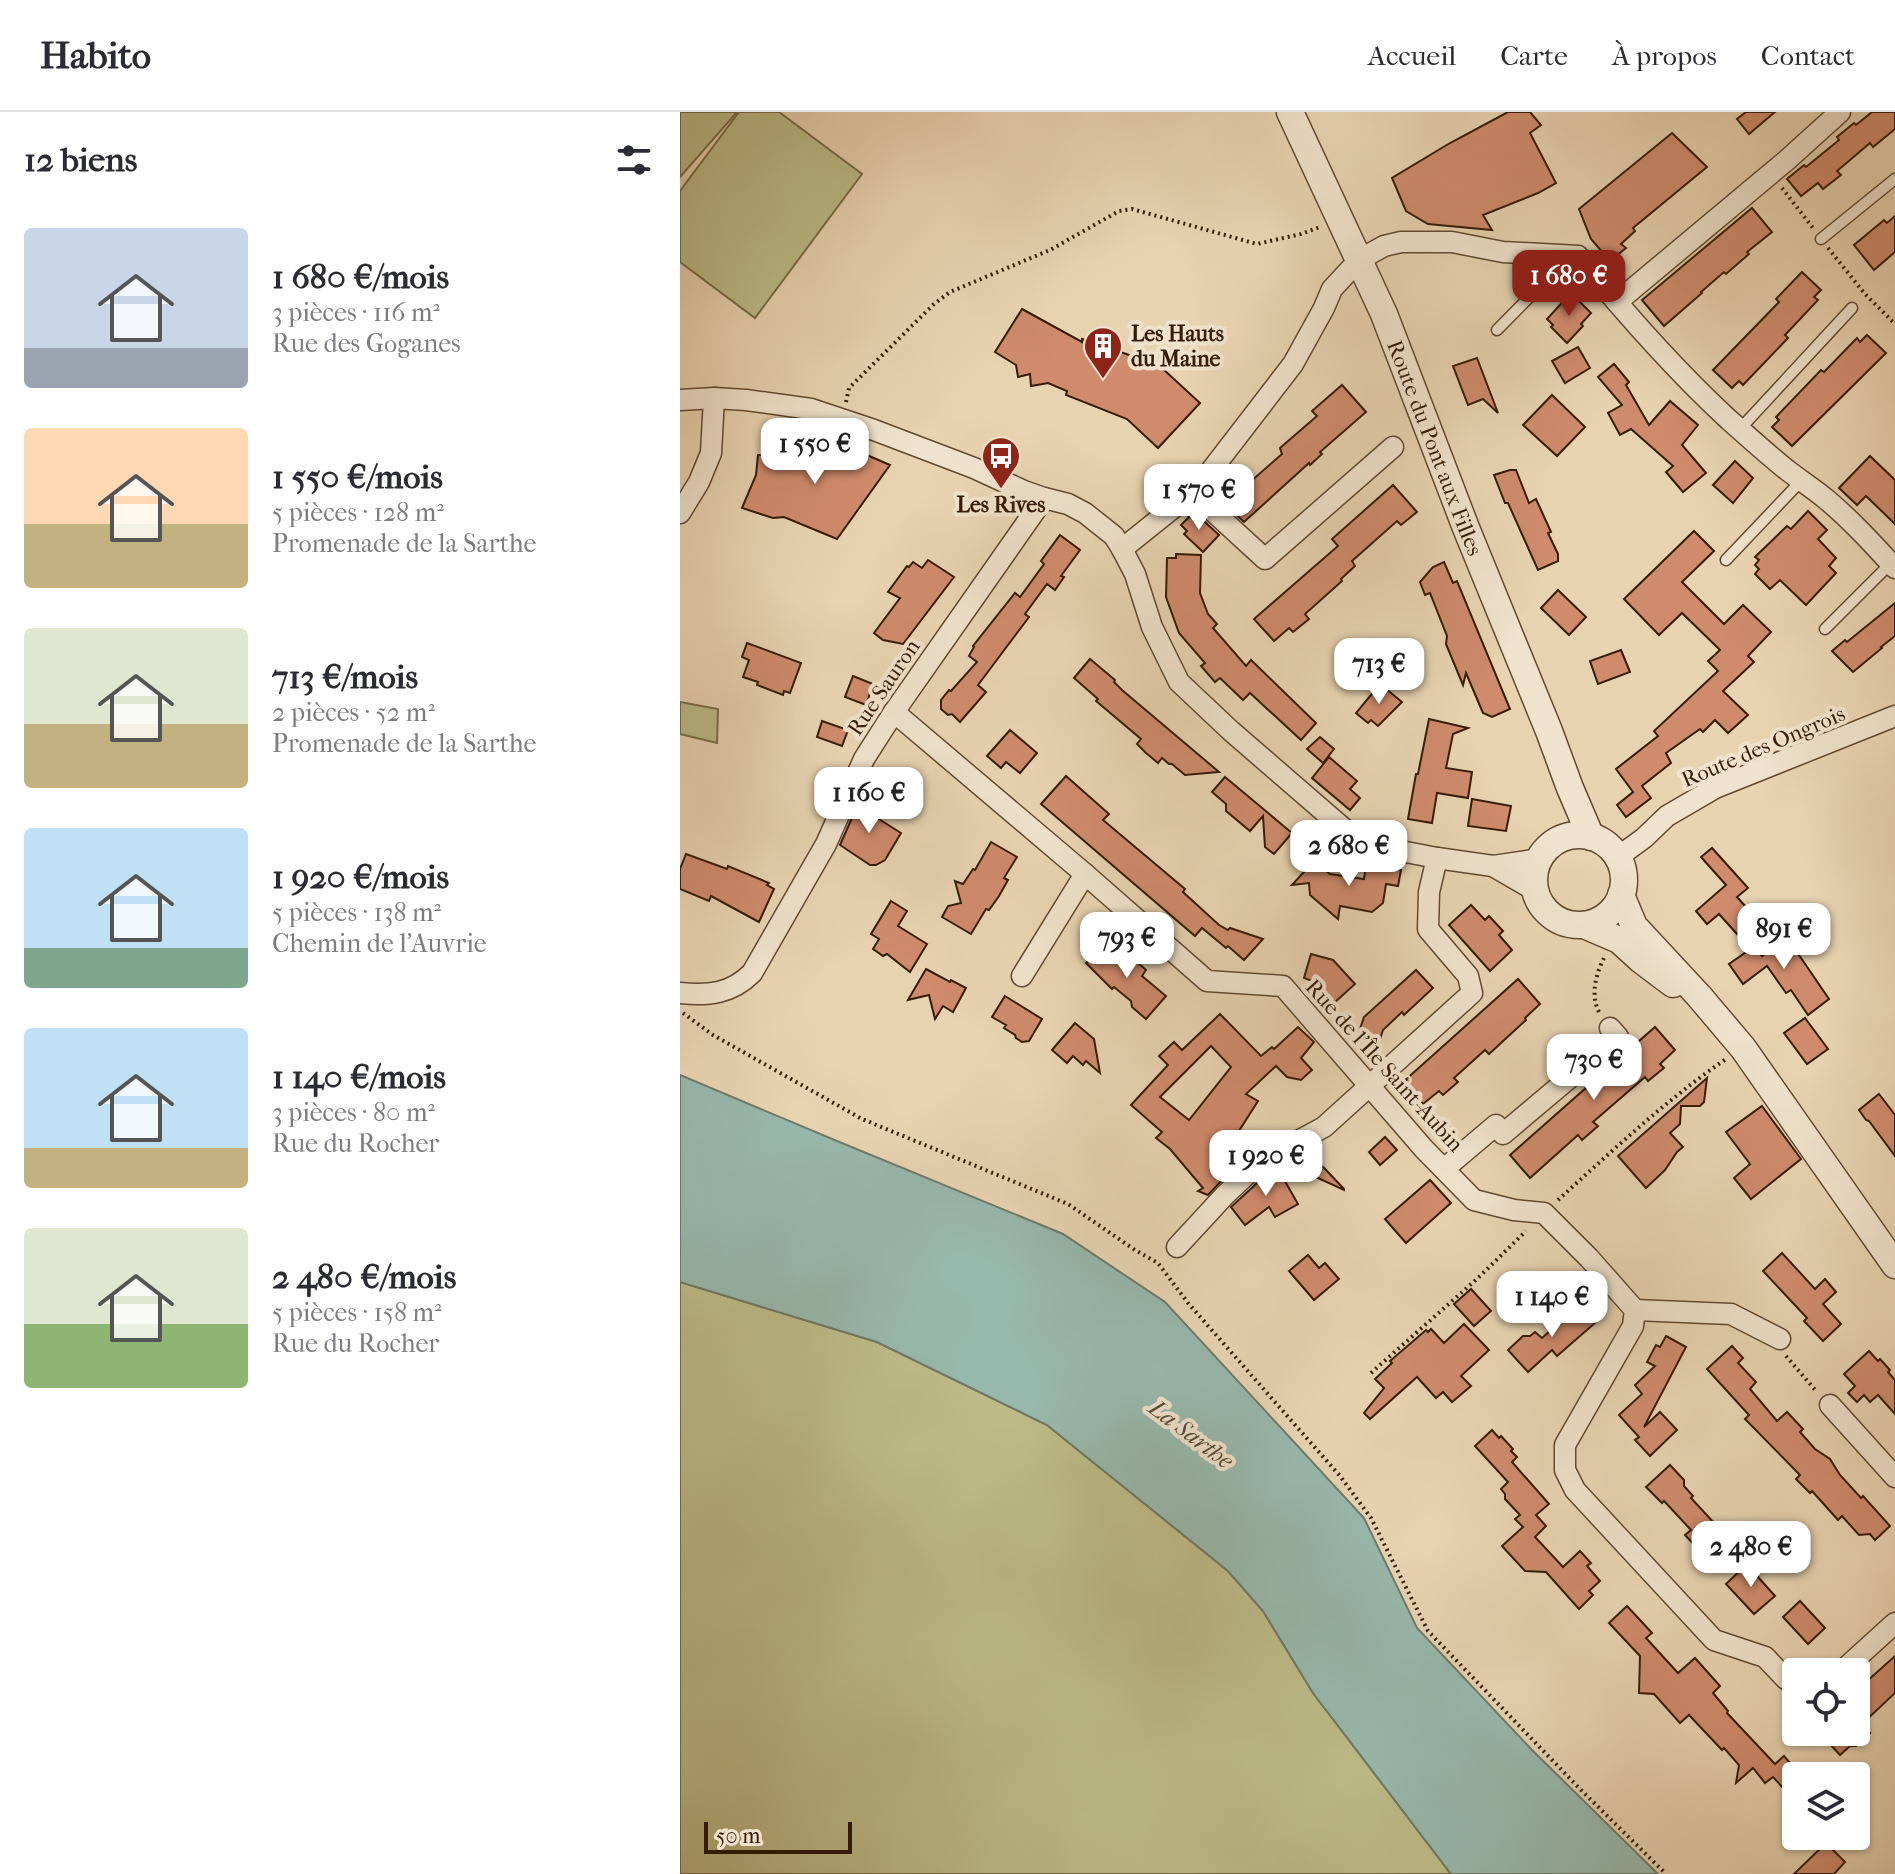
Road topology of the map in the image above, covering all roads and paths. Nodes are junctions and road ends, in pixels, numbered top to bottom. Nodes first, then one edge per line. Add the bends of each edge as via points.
1 (1290, 112) edge
2 (1840, 112) edge
3 (1895, 179) edge
4 (1339, 219) junction
5 (1821, 239) dead end
6 (1562, 255) junction
7 (1359, 260) junction
8 (1617, 302) junction
9 (1852, 308) dead end
10 (1497, 330) dead end
11 (714, 398) junction
12 (680, 400) edge
13 (846, 402) dead end
14 (1740, 429) junction
15 (1393, 447) dead end
16 (1801, 481) junction
17 (1192, 492) junction
18 (1044, 498) junction
19 (680, 513) edge
20 (1122, 549) junction
21 (1726, 560) dead end
22 (1894, 564) edge
23 (1825, 629) dead end
24 (894, 712) junction
25 (1895, 716) edge
26 (1570, 788) junction
27 (1591, 837) junction
28 (1561, 839) junction
29 (1618, 857) junction
30 (1437, 858) junction
31 (1540, 859) junction
32 (1493, 866) junction
33 (1085, 874) junction
34 (1536, 891) junction
35 (1621, 895) junction
36 (1584, 925) junction
37 (1619, 940) junction
38 (1022, 976) dead end
39 (680, 993) edge
40 (680, 1011) edge
41 (1721, 1022) junction
42 (1610, 1028) joint
43 (1743, 1048) junction
44 (1370, 1086) junction
45 (1444, 1169) junction
46 (1544, 1213) junction
47 (1177, 1247) dead end
48 (1895, 1265) edge
49 (1635, 1310) junction
50 (1780, 1339) joint
51 (1371, 1373) dead end
52 (1830, 1405) joint
53 (1895, 1477) edge
54 (1895, 1623) edge
55 (1856, 1658) edge
56 (1782, 1675) edge
57 (1666, 1874) edge

1 - 4 street, Route du Pont aux Filles
2 - 8 street
3 - 5 lane
4 - 7 street, Route du Pont aux Filles
4 - 13 path via 1257,244 1132,209 1119,211 1050,250 950,292 849,388
6 - 7 street via 1452,242 1401,242
6 - 8 street via 1578,256
6 - 10 lane via 1562,264
7 - 17 street via 1332,289 1285,375
7 - 26 street, Route du Pont aux Filles
8 - 14 street
9 - 14 lane
11 - 12 street
11 - 18 street via 811,409
11 - 19 street via 711,453
14 - 16 street
15 - 17 street via 1265,559
16 - 21 lane
16 - 22 street
17 - 20 street
18 - 20 street via 1085,513
18 - 24 street, Rue Sauron
20 - 30 street via 1179,682 1350,834 1385,848
22 - 23 lane
24 - 33 street, Rue de l'Île Saint-Aubin
24 - 39 street, Rue Sauron via 752,973 720,992
25 - 29 street, Route des Ongrois via 1715,788 1667,816
26 - 27 street, Route du Pont aux Filles
26 - 28 street, Route du Pont aux Filles
27 - 28 street
27 - 29 street
28 - 31 street
29 - 35 street via 1624,876
30 - 32 street
30 - 44 street via 1428,929 1468,976 1472,993
31 - 32 street
31 - 34 street
32 - 34 street
33 - 38 street
33 - 44 street, Rue de l'Île Saint-Aubin via 1207,981 1283,986
34 - 36 street via 1553,916
35 - 36 street via 1609,913
35 - 41 street via 1634,926
36 - 37 street
37 - 41 street
37 - 42 path via 1598,969 1595,990 1596,1007
40 - 57 path via 862,1119 1068,1204 1158,1263 1371,1518 1428,1631
41 - 43 street
42 - 45 street via 1618,1037 1503,1134 1496,1125
43 - 46 path via 1703,1075
43 - 48 street
44 - 45 street, Rue de l'Île Saint-Aubin
44 - 47 street via 1324,1127 1261,1161
45 - 46 street, Rue de l'Île Saint-Aubin via 1474,1200
46 - 49 street
46 - 51 path
49 - 50 street via 1731,1314
49 - 56 street via 1633,1326 1565,1445 1565,1470 1575,1490 1714,1640 1765,1657
50 - 52 path via 1787,1358
52 - 53 street
54 - 55 street

